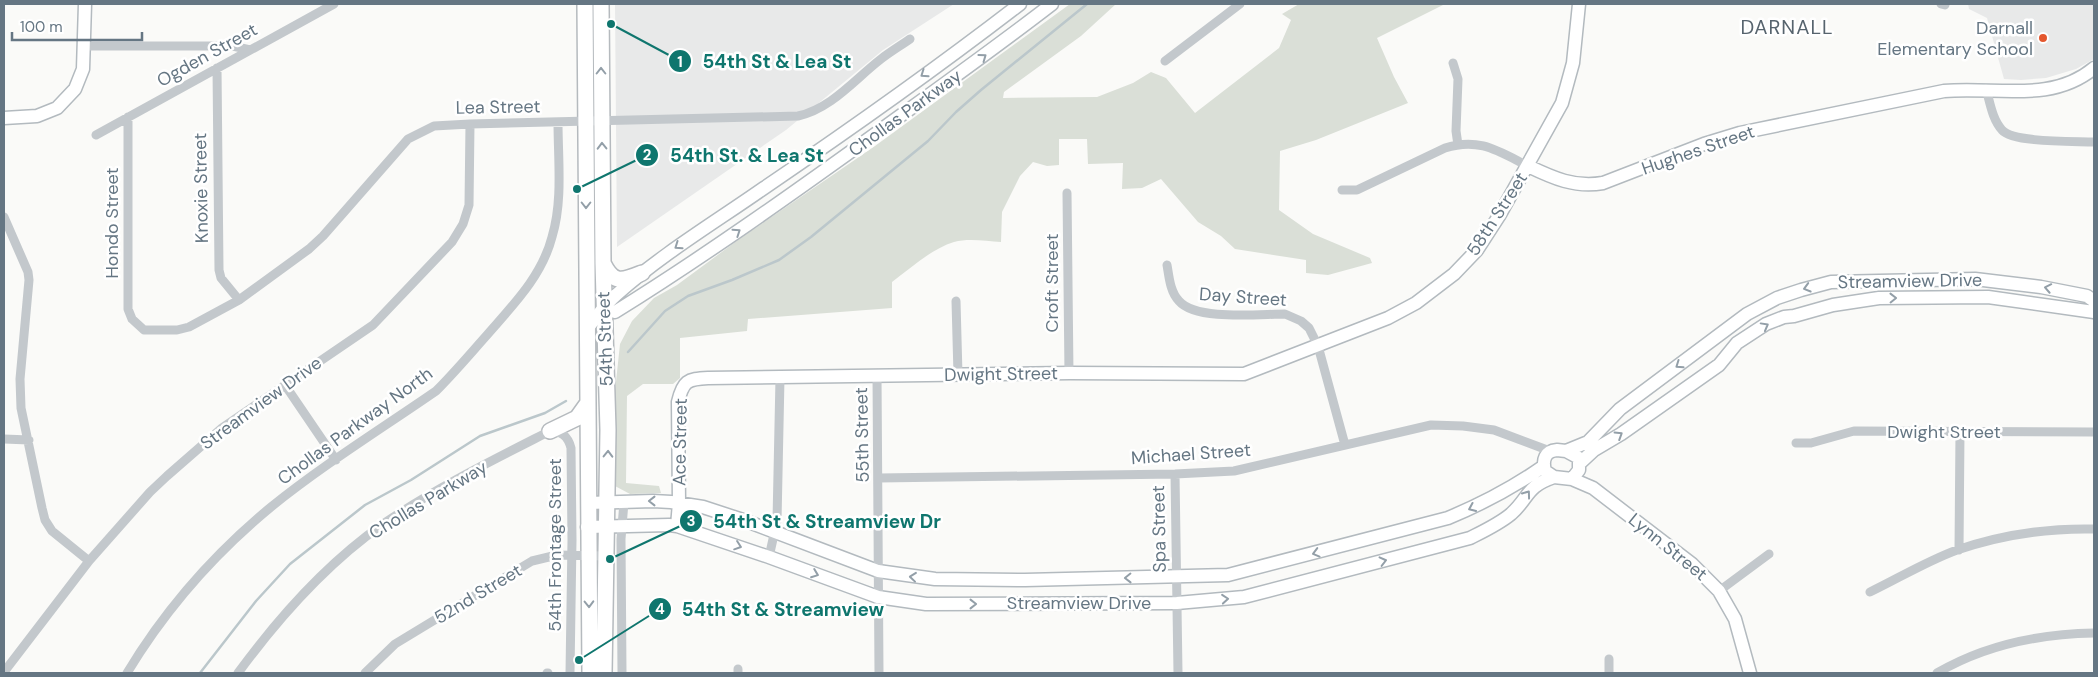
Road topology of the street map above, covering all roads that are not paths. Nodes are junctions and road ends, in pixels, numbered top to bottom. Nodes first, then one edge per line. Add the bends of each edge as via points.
1 (85, 4) edge
2 (334, 4) edge
3 (585, 4) edge
4 (601, 4) edge
5 (1020, 4) edge
6 (1052, 4) edge
7 (1240, 4) edge
8 (1579, 4) edge
9 (910, 40) dead end
10 (85, 46) junction
11 (250, 50) junction
12 (1165, 61) dead end
13 (1453, 63) dead end
14 (217, 68) junction
15 (2094, 68) edge
16 (1986, 89) junction
17 (128, 117) junction
18 (4, 118) edge
19 (602, 120) junction
20 (586, 121) junction
21 (558, 122) junction
22 (470, 124) junction
23 (96, 135) dead end
24 (2094, 142) edge
25 (1458, 145) junction
26 (1528, 166) junction
27 (1342, 190) dead end
28 (1068, 193) dead end
29 (4, 217) edge
30 (4, 238) edge
31 (14, 238) junction
32 (603, 263) junction
33 (1167, 265) dead end
34 (642, 273) junction
35 (1855, 280) junction
36 (239, 300) junction
37 (956, 301) dead end
38 (1858, 301) junction
39 (2094, 301) edge
40 (604, 309) junction
41 (2094, 312) edge
42 (138, 326) joint
43 (586, 329) junction
44 (1318, 346) junction
45 (1069, 373) junction
46 (958, 375) junction
47 (877, 376) junction
48 (780, 378) junction
49 (285, 384) junction
50 (682, 387) joint
51 (587, 404) junction
52 (550, 431) junction
53 (1960, 432) junction
54 (2094, 432) edge
55 (4, 439) edge
56 (29, 440) junction
57 (1796, 443) dead end
58 (1528, 444) junction
59 (1345, 445) junction
60 (1566, 450) junction
61 (1550, 451) junction
62 (336, 460) junction
63 (1544, 464) junction
64 (1580, 465) junction
65 (1175, 474) junction
66 (1554, 477) junction
67 (879, 478) junction
68 (1572, 479) junction
69 (1593, 488) junction
70 (624, 502) junction
71 (588, 503) junction
72 (607, 503) junction
73 (679, 503) junction
74 (606, 526) junction
75 (623, 526) junction
76 (677, 526) junction
77 (588, 527) junction
78 (2094, 529) edge
79 (776, 533) junction
80 (1959, 550) junction
81 (1769, 554) dead end
82 (572, 555) junction
83 (588, 556) junction
84 (606, 556) junction
85 (769, 557) junction
86 (89, 561) junction
87 (878, 571) junction
88 (1176, 576) junction
89 (1719, 591) junction
90 (1870, 592) dead end
91 (878, 597) junction
92 (1177, 603) junction
93 (2094, 633) edge
94 (1609, 659) dead end
95 (4, 672) edge
96 (127, 673) edge
97 (238, 673) edge
98 (366, 673) edge
99 (570, 673) edge
100 (590, 673) edge
101 (604, 673) edge
102 (622, 673) edge
103 (879, 673) edge
104 (1178, 673) edge
105 (1609, 673) edge
106 (1750, 673) edge
107 (1937, 673) edge

1 - 10 main road
2 - 11 street, Ogden Street
3 - 20 main road, 54th Street
19 -> 4 main road, 54th Street
5 -> 34 main road, Chollas Parkway
40 -> 6 main road, Chollas Parkway via 615,312 642,296 781,202
7 - 12 street
8 - 26 main road, 58th Street via 1567,89
9 - 19 street, Lea Street via 810,114
10 - 11 street via 233,46
10 - 18 main road via 83,68 75,89 56,108 36,116
11 - 14 street, Ogden Street
13 - 25 street via 1458,79
14 - 17 street, Ogden Street
14 - 36 street, Knoxie Street via 219,270 220,278
15 - 16 main road, Hughes Street via 2071,83 2051,89
16 - 24 street via 2002,131 2019,138
16 - 26 main road, Hughes Street via 1944,91 1740,133 1603,183 1568,183
17 - 23 street, Ogden Street
17 - 42 street, Hondo Street via 128,309
19 - 20 street, Lea Street
32 -> 19 main road, 54th Street
20 - 21 street, Lea Street
20 -> 43 main road, 54th Street
21 - 22 street, Lea Street
21 - 62 street, Chollas Parkway North via 557,210 553,235 546,259 532,281 436,391
22 - 36 street, Lea Street via 434,126 408,140 323,236
22 - 49 street, Streamview Drive via 468,205 456,236 373,325
25 - 26 street, Hughes Street via 1489,146
25 - 27 street, Hughes Street via 1445,148 1357,190
26 - 44 main road, 58th Street via 1477,250 1442,284 1388,318
28 - 45 street, Croft Street
29 - 31 street
30 - 31 street
31 - 56 street via 30,280 20,380 21,408
32 - 34 main road via 615,278 629,278
32 - 40 main road, 54th Street
33 - 44 street, Day Street via 1173,293 1188,309 1204,314 1285,314 1296,317 1309,328
34 - 40 main road, Chollas Parkway via 614,296
35 - 38 main road
39 -> 35 main road, Streamview Drive via 2064,291 1987,279
35 -> 60 main road, Streamview Drive via 1830,282 1801,290 1754,310 1620,408 1588,442
36 - 42 street, Lea Street via 177,330 150,330
37 - 46 street
38 -> 41 main road, Streamview Drive via 1988,297
64 -> 38 main road, Streamview Drive via 1592,450 1621,434 1720,365 1737,343 1766,324
40 - 43 main road, Chollas Parkway
72 -> 40 main road, 54th Street
43 - 51 main road, 54th Street
44 - 45 main road, Dwight Street via 1244,374
44 - 59 street, Day Street
45 - 46 main road, Dwight Street
46 - 47 main road, Dwight Street
47 - 48 main road, Dwight Street
47 - 67 street, 55th Street
48 - 50 main road, Dwight Street via 696,379
48 - 79 street
49 - 62 street
49 - 86 street, Streamview Drive via 222,428 184,460 150,492
50 - 73 main road, Ace Street via 678,402
51 - 52 main road via 577,418
51 - 71 main road, 54th Street
52 - 82 street, 54th Frontage Street via 562,434 571,448
52 - 97 street, Chollas Parkway via 466,474 361,541 285,614
53 - 54 street, Dwight Street
53 - 57 street, Dwight Street via 1854,431 1811,443
53 - 80 street
55 - 56 street
56 - 86 street via 45,520 58,537
58 - 59 street, Michael Street via 1494,430 1444,424 1408,429
58 - 61 street, Michael Street
58 - 63 street, Michael Street
59 - 65 street, Michael Street via 1234,471
60 - 61 main road
60 - 64 main road via 1575,455
61 - 63 main road
62 - 96 street, Chollas Parkway North via 271,507 208,565 161,623
63 - 66 main road via 1545,471
63 -> 88 main road, Streamview Drive via 1525,479 1448,518 1239,574
64 - 68 main road
64 - 69 main road, Lynn Street
65 - 67 street, Michael Street
65 - 88 street, Spa Street
66 - 68 main road
92 -> 66 main road, Streamview Drive via 1244,597 1470,538 1511,514 1532,487
67 - 87 street, 55th Street
68 - 69 main road, Lynn Street
69 - 89 main road, Lynn Street via 1692,564
70 - 72 main road, Streamview Drive
73 -> 70 main road, Streamview Drive
70 - 75 street
71 - 72 main road, Streamview Drive
71 - 77 main road, 54th Street
72 - 74 main road, 54th Street
73 - 76 main road, Ace Street
73 - 79 main road, Streamview Drive via 718,511
74 - 75 main road, Streamview Drive
74 - 77 main road, Streamview Drive
74 - 84 main road, 54th Street
75 - 76 main road, Streamview Drive
75 - 102 street
76 -> 85 main road, Streamview Drive
77 - 83 main road, 54th Street
78 - 80 street via 2029,533
79 - 85 street
79 - 87 main road, Streamview Drive
80 - 90 street
81 - 89 street
82 - 83 street, 52nd Street
82 - 98 street, 52nd Street via 532,561 396,644
82 - 99 street, 54th Frontage Street
83 - 84 street, 52nd Street
83 -> 100 main road, 54th Street
84 - 101 main road, 54th Street
85 -> 91 main road, Streamview Drive
86 - 95 street, Streamview Drive
88 -> 87 main road, Streamview Drive via 935,579
87 - 91 street, 55th Street
88 - 92 street, Spa Street
89 - 106 main road, Lynn Street via 1735,619
91 -> 92 main road, Streamview Drive via 926,604
91 - 103 street, 55th Street
92 - 104 street, Spa Street
93 - 107 street via 2010,643
94 - 105 street

